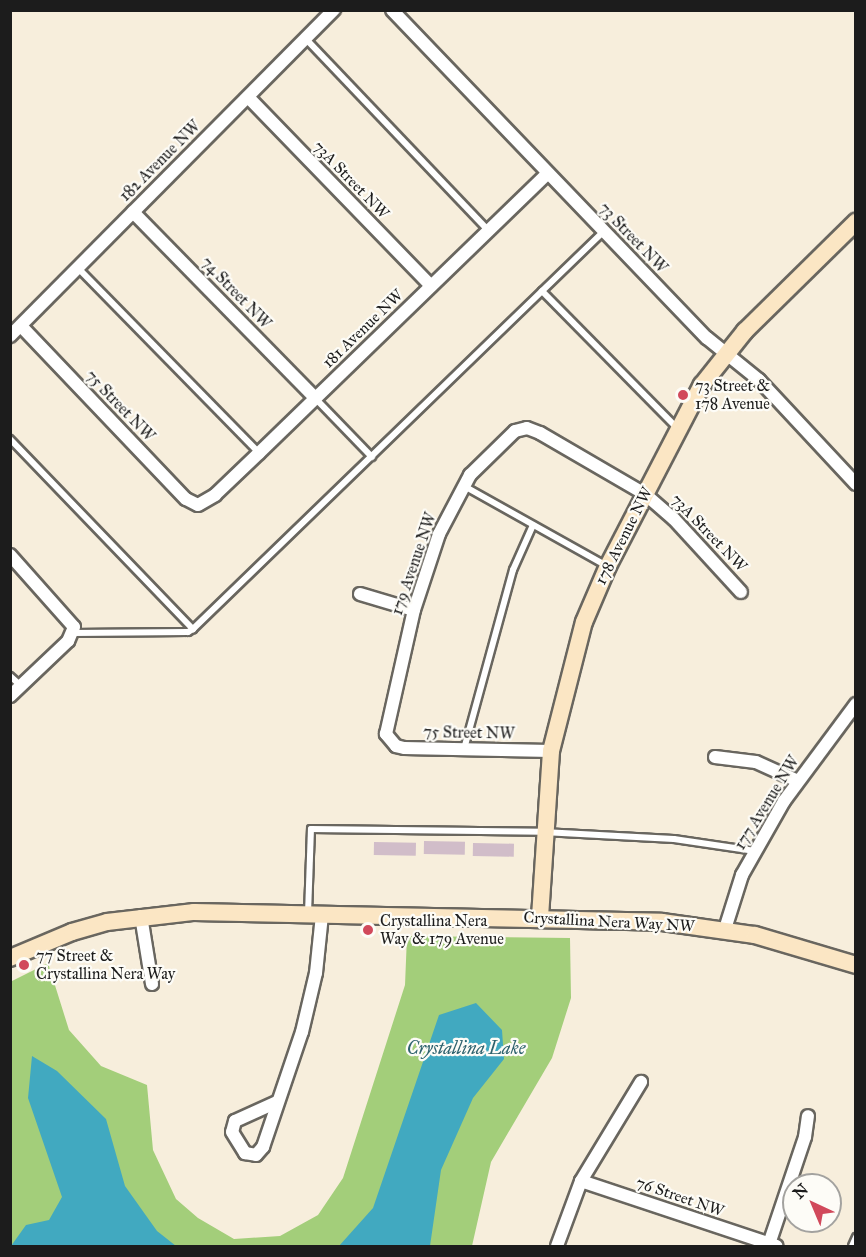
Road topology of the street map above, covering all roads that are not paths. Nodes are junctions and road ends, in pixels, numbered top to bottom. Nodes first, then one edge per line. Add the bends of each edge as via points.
1 (334, 10) edge
2 (392, 10) edge
3 (306, 39) junction
4 (248, 97) junction
5 (548, 173) junction
6 (133, 212) junction
7 (854, 228) edge
8 (488, 230) junction
9 (604, 231) junction
10 (78, 267) junction
11 (431, 286) junction
12 (542, 291) junction
13 (21, 326) junction
14 (10, 336) edge
15 (726, 353) junction
16 (315, 398) junction
17 (526, 428) joint
18 (677, 429) junction
19 (10, 439) edge
20 (259, 453) junction
21 (372, 457) junction
22 (855, 484) edge
23 (464, 485) junction
24 (645, 494) junction
25 (198, 505) joint
26 (533, 525) junction
27 (10, 555) edge
28 (608, 566) junction
29 (741, 592) dead end
30 (360, 594) dead end
31 (414, 610) junction
32 (193, 628) junction
33 (74, 630) junction
34 (10, 676) edge
35 (21, 686) junction
36 (10, 696) edge
37 (855, 704) edge
38 (390, 741) joint
39 (464, 749) junction
40 (551, 751) junction
41 (715, 757) dead end
42 (798, 781) junction
43 (543, 832) junction
44 (756, 851) junction
45 (315, 915) junction
46 (141, 916) junction
47 (540, 917) junction
48 (725, 929) junction
49 (10, 958) edge
50 (855, 965) edge
51 (152, 984) dead end
52 (641, 1082) dead end
53 (277, 1102) junction
54 (808, 1116) dead end
55 (581, 1181) junction
56 (855, 1237) edge
57 (772, 1245) edge
58 (557, 1246) edge
59 (852, 1246) edge

1 - 3 street, 182 Avenue NW
2 - 5 street, 73 Street NW
3 - 4 street, 182 Avenue NW
3 - 8 lane
4 - 6 street, 182 Avenue NW
4 - 11 street, 73A Street NW
5 - 8 street, 181 Avenue NW
5 - 9 street, 73 Street NW
6 - 10 street, 182 Avenue NW
6 - 16 street, 74 Street NW
7 - 15 street, 178 Avenue NW
8 - 11 street, 181 Avenue NW
9 - 12 lane
9 - 15 street, 73 Street NW via 706,338
10 - 13 street, 182 Avenue NW
10 - 20 lane
11 - 16 street, 181 Avenue NW
12 - 18 lane
12 - 21 lane
13 - 14 street, 182 Avenue NW
13 - 25 street, 75 Street NW via 186,499
15 - 18 street, 178 Avenue NW
15 - 22 street, 73 Street NW via 784,406
16 - 20 street, 181 Avenue NW
16 - 21 lane
17 - 23 street, 179 Avenue NW via 515,431
17 - 24 street, 73A Street NW
18 - 24 street, 178 Avenue NW
19 - 32 lane
20 - 25 street, 181 Avenue NW via 215,495
21 - 32 lane
23 - 26 lane
23 - 31 street, 179 Avenue NW via 439,534
24 - 28 street, 178 Avenue NW
24 - 29 street, 73A Street NW via 699,544
26 - 28 lane
26 - 39 lane via 513,570
27 - 33 street
28 - 40 street, 178 Avenue NW via 584,622
30 - 31 street
31 - 38 street, 179 Avenue NW via 388,715
32 - 33 lane via 188,632
33 - 35 street
34 - 35 lane
35 - 36 street
37 - 42 street, 177 Avenue NW
38 - 39 street, 75 Street NW via 404,748
39 - 40 street, 75 Street NW
40 - 43 street, 178 Avenue NW
41 - 42 street via 756,762
42 - 44 street, 177 Avenue NW
43 - 44 lane via 675,839
43 - 45 lane via 311,829
43 - 47 street, 178 Avenue NW
44 - 48 street, 177 Avenue NW via 735,891
45 - 46 street, Crystallina Nera Way NW via 194,912
45 - 47 street, Crystallina Nera Way NW
45 - 53 street via 310,1002
46 - 49 street, Crystallina Nera Way NW via 72,932
46 - 51 street
47 - 48 street, Crystallina Nera Way NW via 654,921
48 - 50 street, Crystallina Nera Way NW
52 - 55 street
53 - 53 street via 235,1120 232,1132 244,1153 253,1156 260,1152
54 - 57 street, 76 Street NW
55 - 57 street, 76 Street NW
55 - 58 street
56 - 59 lane

